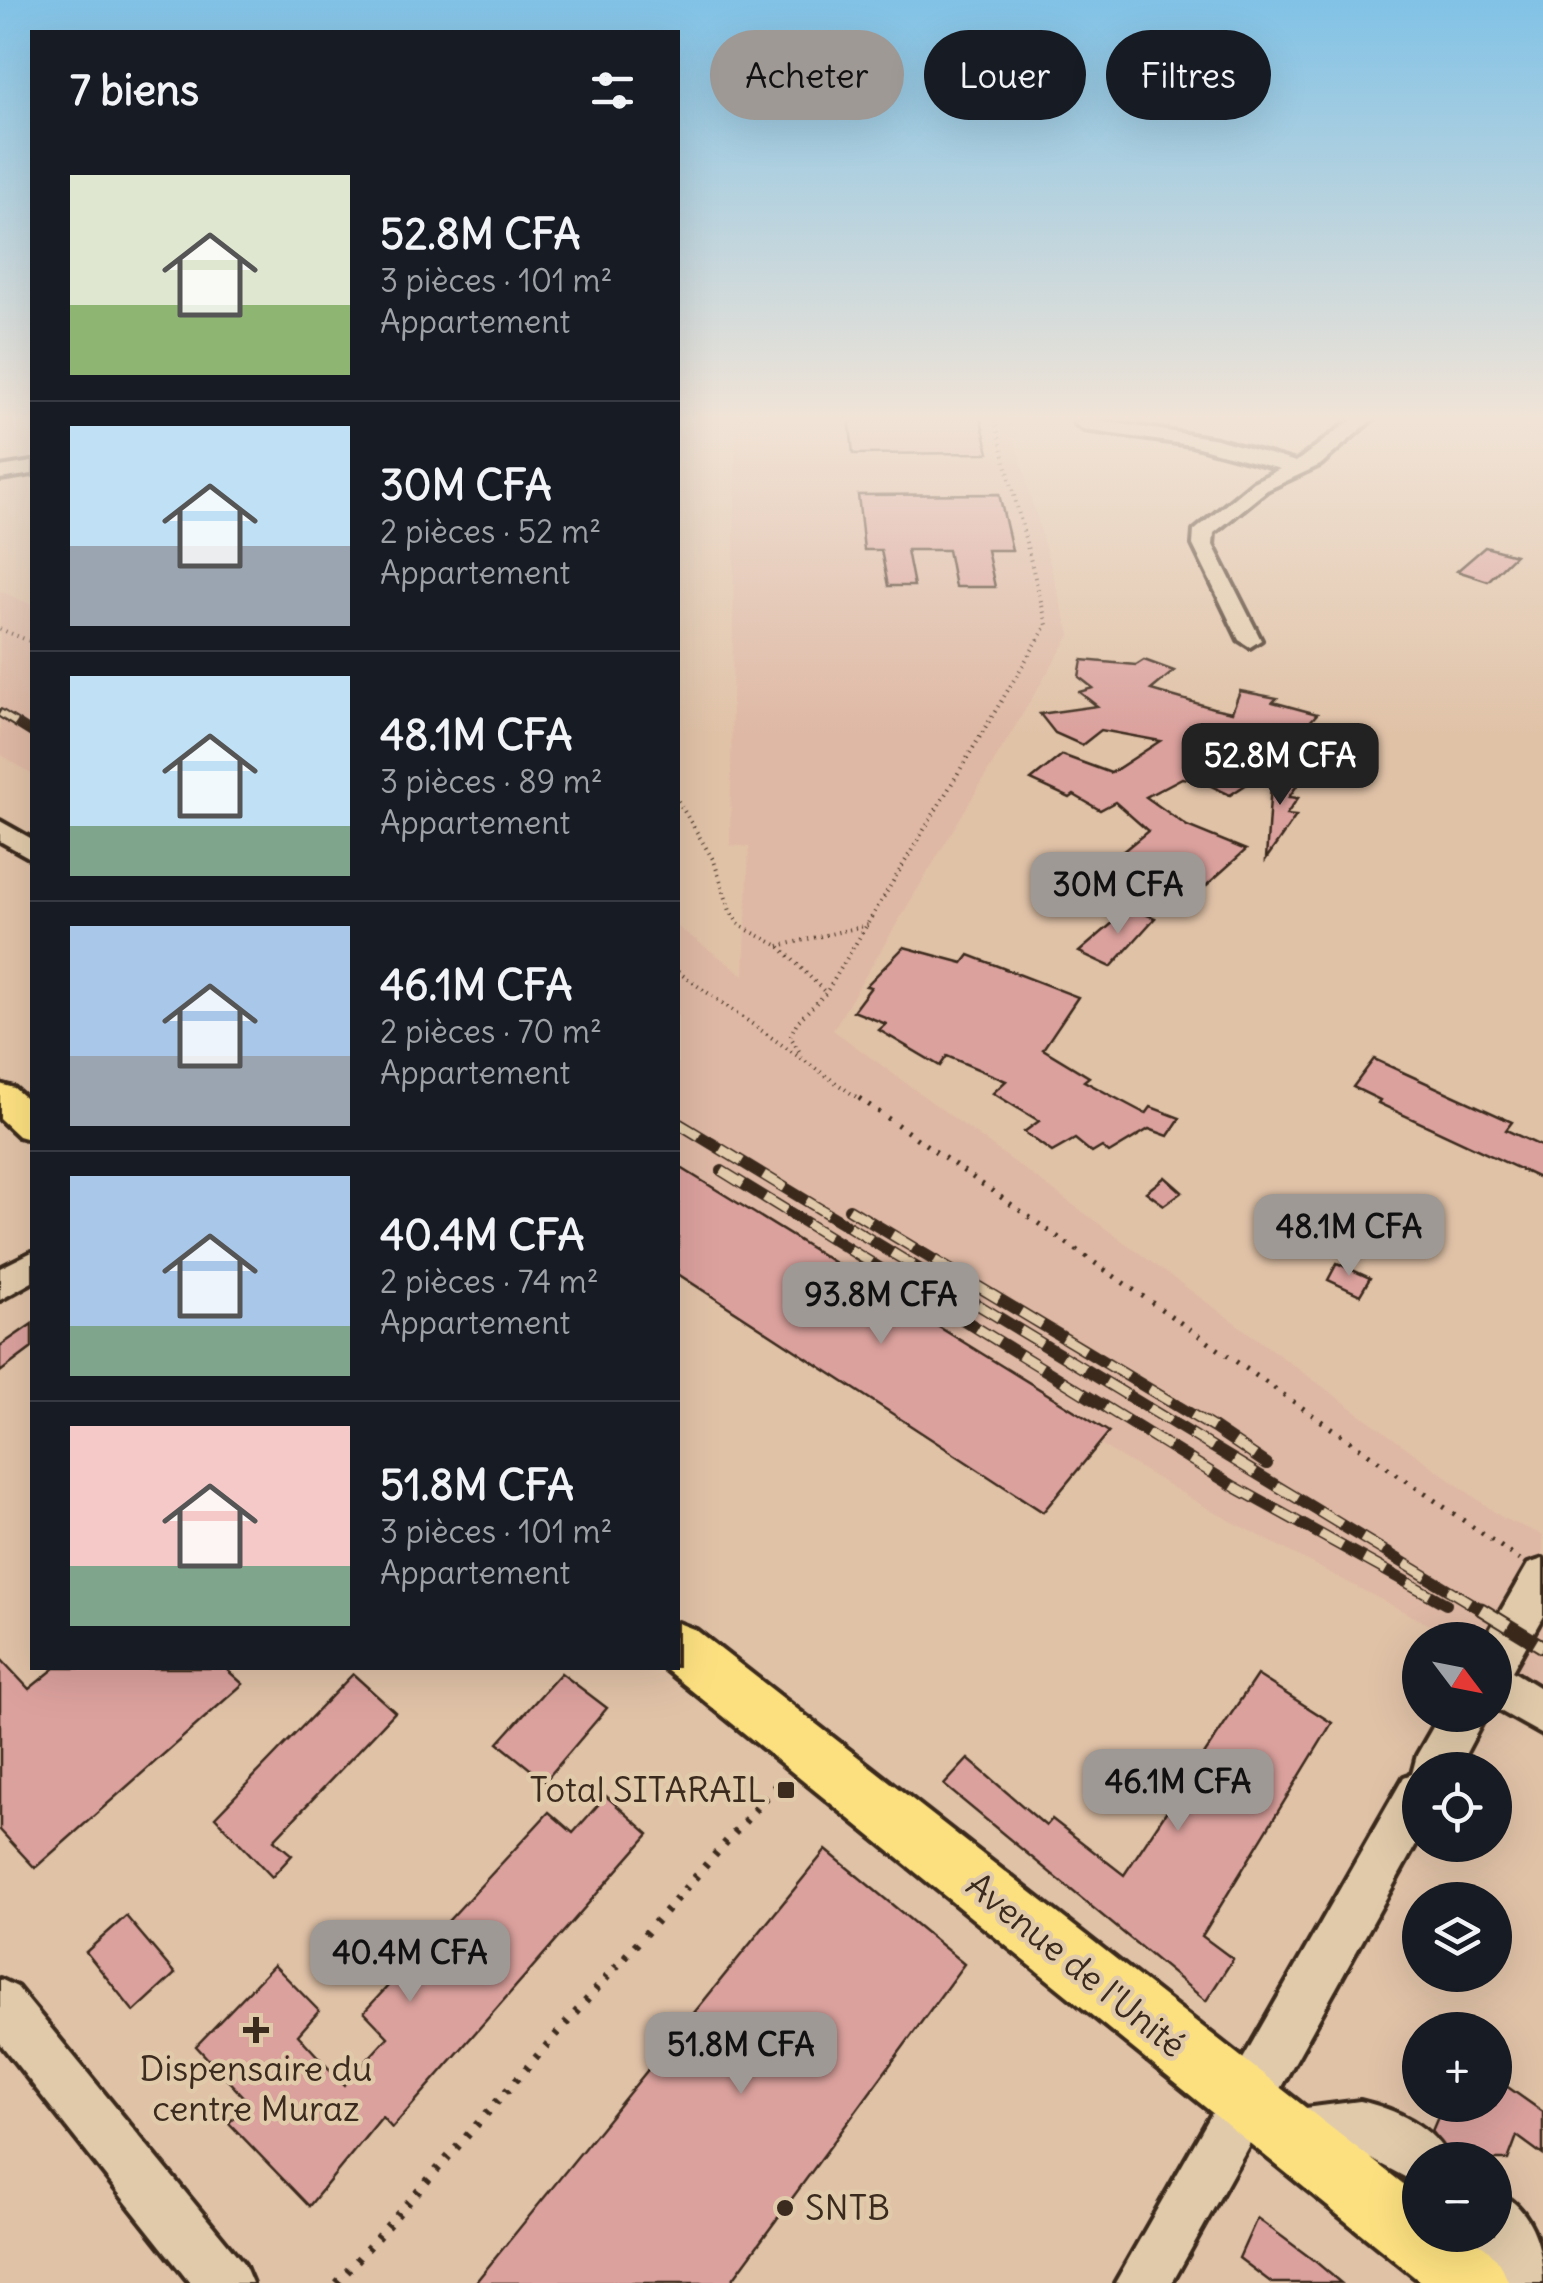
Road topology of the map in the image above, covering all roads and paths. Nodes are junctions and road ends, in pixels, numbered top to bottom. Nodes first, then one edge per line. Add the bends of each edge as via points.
1 (1021, 523) edge
2 (1215, 523) edge
3 (0, 629) edge
4 (1250, 640) dead end
5 (30, 641) edge
6 (680, 805) edge
7 (0, 829) edge
8 (30, 850) edge
9 (868, 924) junction
10 (779, 946) junction
11 (680, 973) edge
12 (826, 993) junction
13 (800, 1054) junction
14 (0, 1096) edge
15 (30, 1124) edge
16 (30, 1266) edge
17 (0, 1286) edge
18 (1535, 1571) edge
19 (1512, 1623) edge
20 (680, 1648) edge
21 (1512, 1695) edge
22 (1543, 1714) edge
23 (808, 1749) junction
24 (1402, 1830) edge
25 (0, 2004) edge
26 (1267, 2118) junction
27 (1402, 2144) edge
28 (1512, 2244) edge
29 (225, 2283) edge
30 (337, 2283) edge
31 (1142, 2283) edge
32 (1474, 2283) edge
33 (1523, 2283) edge

1 - 9 path via 1047,625
2 - 4 street via 1204,531 1207,554
3 - 5 path
6 - 10 path via 714,861 740,926
7 - 8 street
9 - 10 path
9 - 12 path
10 - 12 path
11 - 13 path
12 - 13 path via 790,1036
13 - 18 path
14 - 15 main road
16 - 17 street
18 - 19 street
20 - 23 main road, Avenue de l'Unité
21 - 22 street
23 - 26 main road, Avenue de l'Unité
23 - 30 path
24 - 26 street
25 - 29 street
26 - 27 street via 1362,2124
26 - 31 street
26 - 32 main road, Avenue de l'Unité
28 - 33 street

